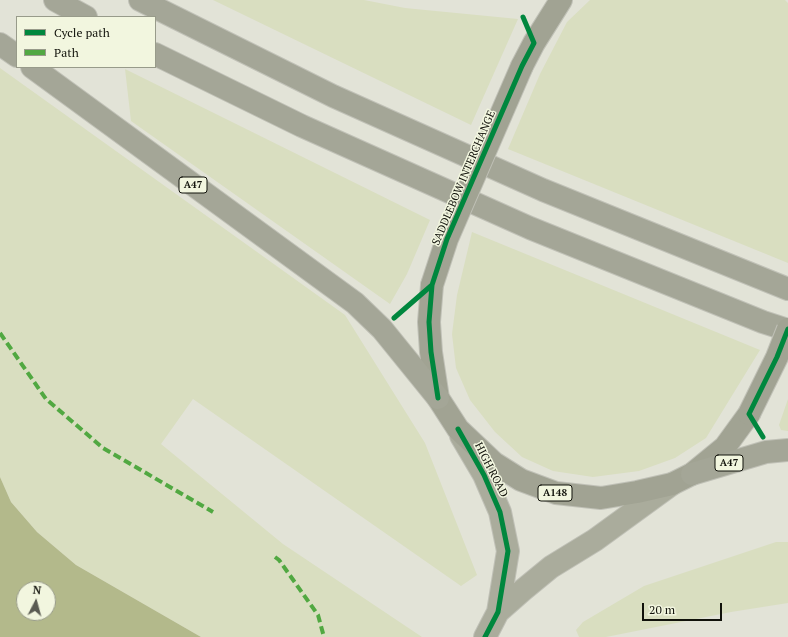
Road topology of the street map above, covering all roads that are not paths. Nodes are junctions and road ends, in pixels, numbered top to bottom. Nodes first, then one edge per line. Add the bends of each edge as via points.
1 (55, 0) edge
2 (140, 0) edge
3 (561, 0) edge
4 (84, 16) edge
5 (0, 44) edge
6 (156, 54) edge
7 (16, 55) edge
8 (33, 68) edge
9 (788, 288) edge
10 (788, 330) edge
11 (438, 398) junction
12 (458, 430) junction
13 (788, 450) edge
14 (692, 474) junction
15 (672, 484) junction
16 (498, 612) junction
17 (485, 637) edge

1 - 4 highway
2 - 9 highway via 333,96 544,190
3 - 11 main road, SADDLEBOW INTERCHANGE / A148, bridge via 522,66 447,239 432,285 429,322
5 - 7 highway
6 - 10 highway via 302,126 530,228
8 - 11 highway, A47 via 355,302 382,329
10 - 14 main road, SADDLEBOW INTERCHANGE / A148, bridge via 749,414 725,447
11 - 12 main road, SADDLEBOW INTERCHANGE / A148
12 - 15 main road, SADDLEBOW INTERCHANGE / A148 via 494,464 522,480 556,493 601,498
12 - 16 street, HIGH ROAD via 484,474 500,512 508,551
13 - 14 highway, A47 via 766,452
14 - 15 main road, SADDLEBOW INTERCHANGE / A148
15 - 16 street, HIGH ROAD via 595,540 551,567
16 - 17 street, HIGH ROAD

